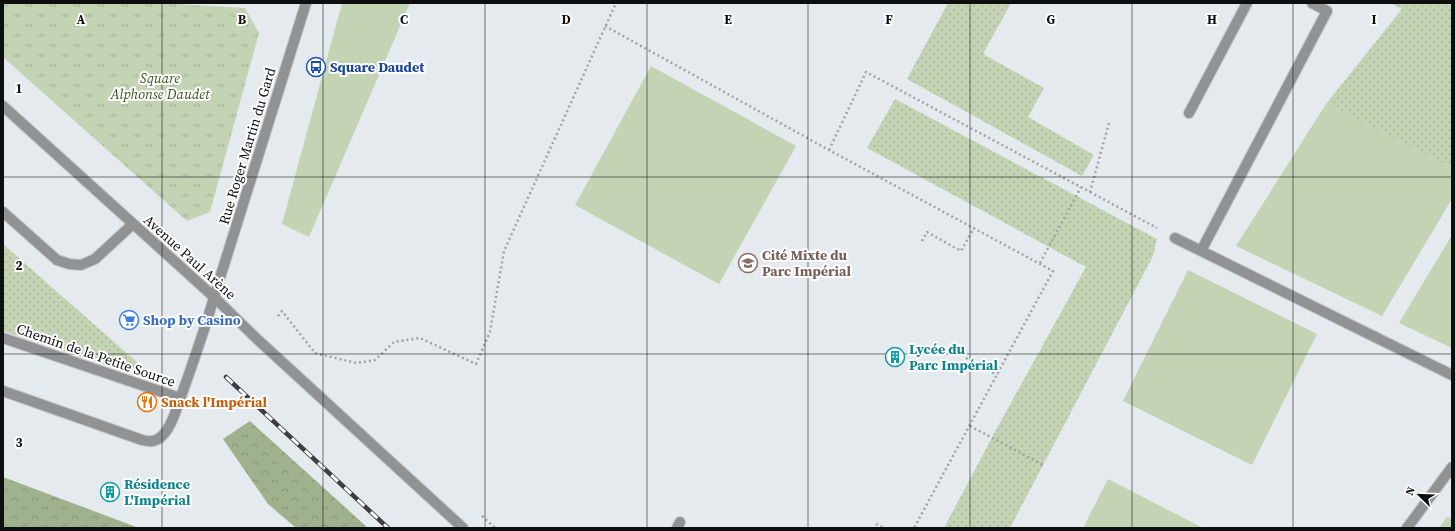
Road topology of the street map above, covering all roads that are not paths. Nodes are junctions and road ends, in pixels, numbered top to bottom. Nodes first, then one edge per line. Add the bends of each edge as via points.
1 (306, 3) edge
2 (1247, 3) edge
3 (1312, 3) edge
4 (3, 106) edge
5 (1189, 113) dead end
6 (3, 212) edge
7 (133, 224) junction
8 (1175, 238) road end
9 (1201, 251) junction
10 (214, 297) junction
11 (3, 338) edge
12 (1452, 375) edge
13 (3, 392) edge
14 (180, 398) junction
15 (1452, 467) edge
16 (463, 528) edge
17 (1407, 528) edge

1 - 10 street, Rue Roger Martin du Gard
2 - 5 street
3 - 9 street via 1327,11
4 - 7 street, Avenue Paul Arène
6 - 7 street via 57,260 75,265 95,259
7 - 10 street, Avenue Paul Arène
8 - 9 street
9 - 12 street
10 - 14 street, Chemin de la Petite Source via 203,336
10 - 16 street, Avenue Paul Arène
11 - 14 street, Chemin de la Petite Source
13 - 14 street, Chemin de la Petite Source via 150,442 163,435 172,421
15 - 17 street

